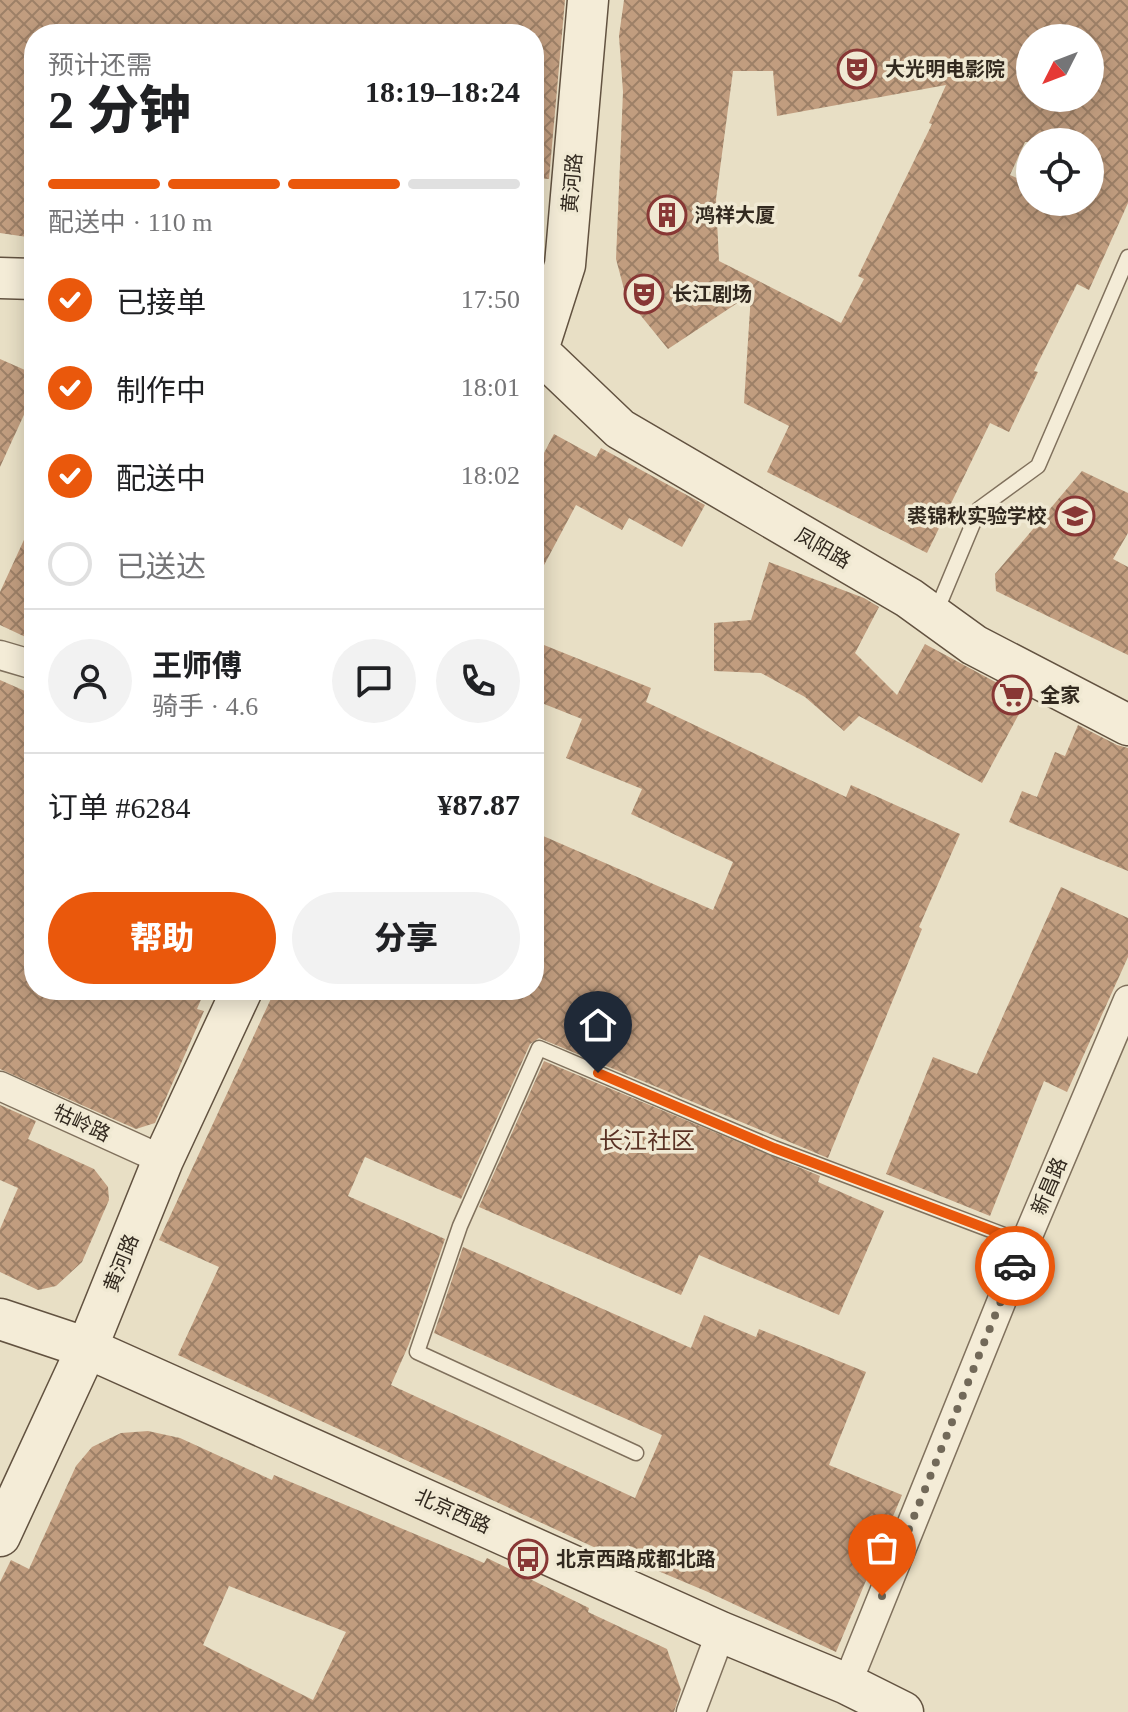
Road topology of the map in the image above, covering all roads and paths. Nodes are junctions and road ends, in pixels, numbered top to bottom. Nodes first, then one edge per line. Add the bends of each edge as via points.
1 (588, 0) edge
2 (1128, 257) edge
3 (0, 278) edge
4 (24, 279) edge
5 (544, 327) edge
6 (544, 362) edge
7 (935, 616) junction
8 (0, 655) edge
9 (24, 662) edge
10 (1128, 725) edge
11 (237, 1000) edge
12 (1128, 1000) edge
13 (0, 1086) edge
14 (163, 1160) junction
15 (1029, 1227) junction
16 (0, 1319) edge
17 (87, 1348) junction
18 (636, 1453) dead end
19 (2, 1526) edge
20 (721, 1632) junction
21 (847, 1684) junction
22 (691, 1712) edge
23 (903, 1712) edge

1 - 5 street, 黄河路 via 565,265
2 - 7 lane via 1038,466 979,509
3 - 4 street
6 - 7 street, 凤阳路 via 620,429
7 - 10 street, 凤阳路 via 974,645
8 - 9 street
11 - 14 street, 黄河路
12 - 15 street, 新昌路
13 - 14 street, 牯岭路
14 - 17 street, 黄河路
15 - 18 lane via 774,1148 539,1048 460,1226 417,1352
15 - 21 street, 新昌路
16 - 17 street, 北京西路
17 - 19 street, 黄河路
17 - 20 street, 北京西路
20 - 21 street, 北京西路
20 - 22 street
21 - 23 street, 北京西路

